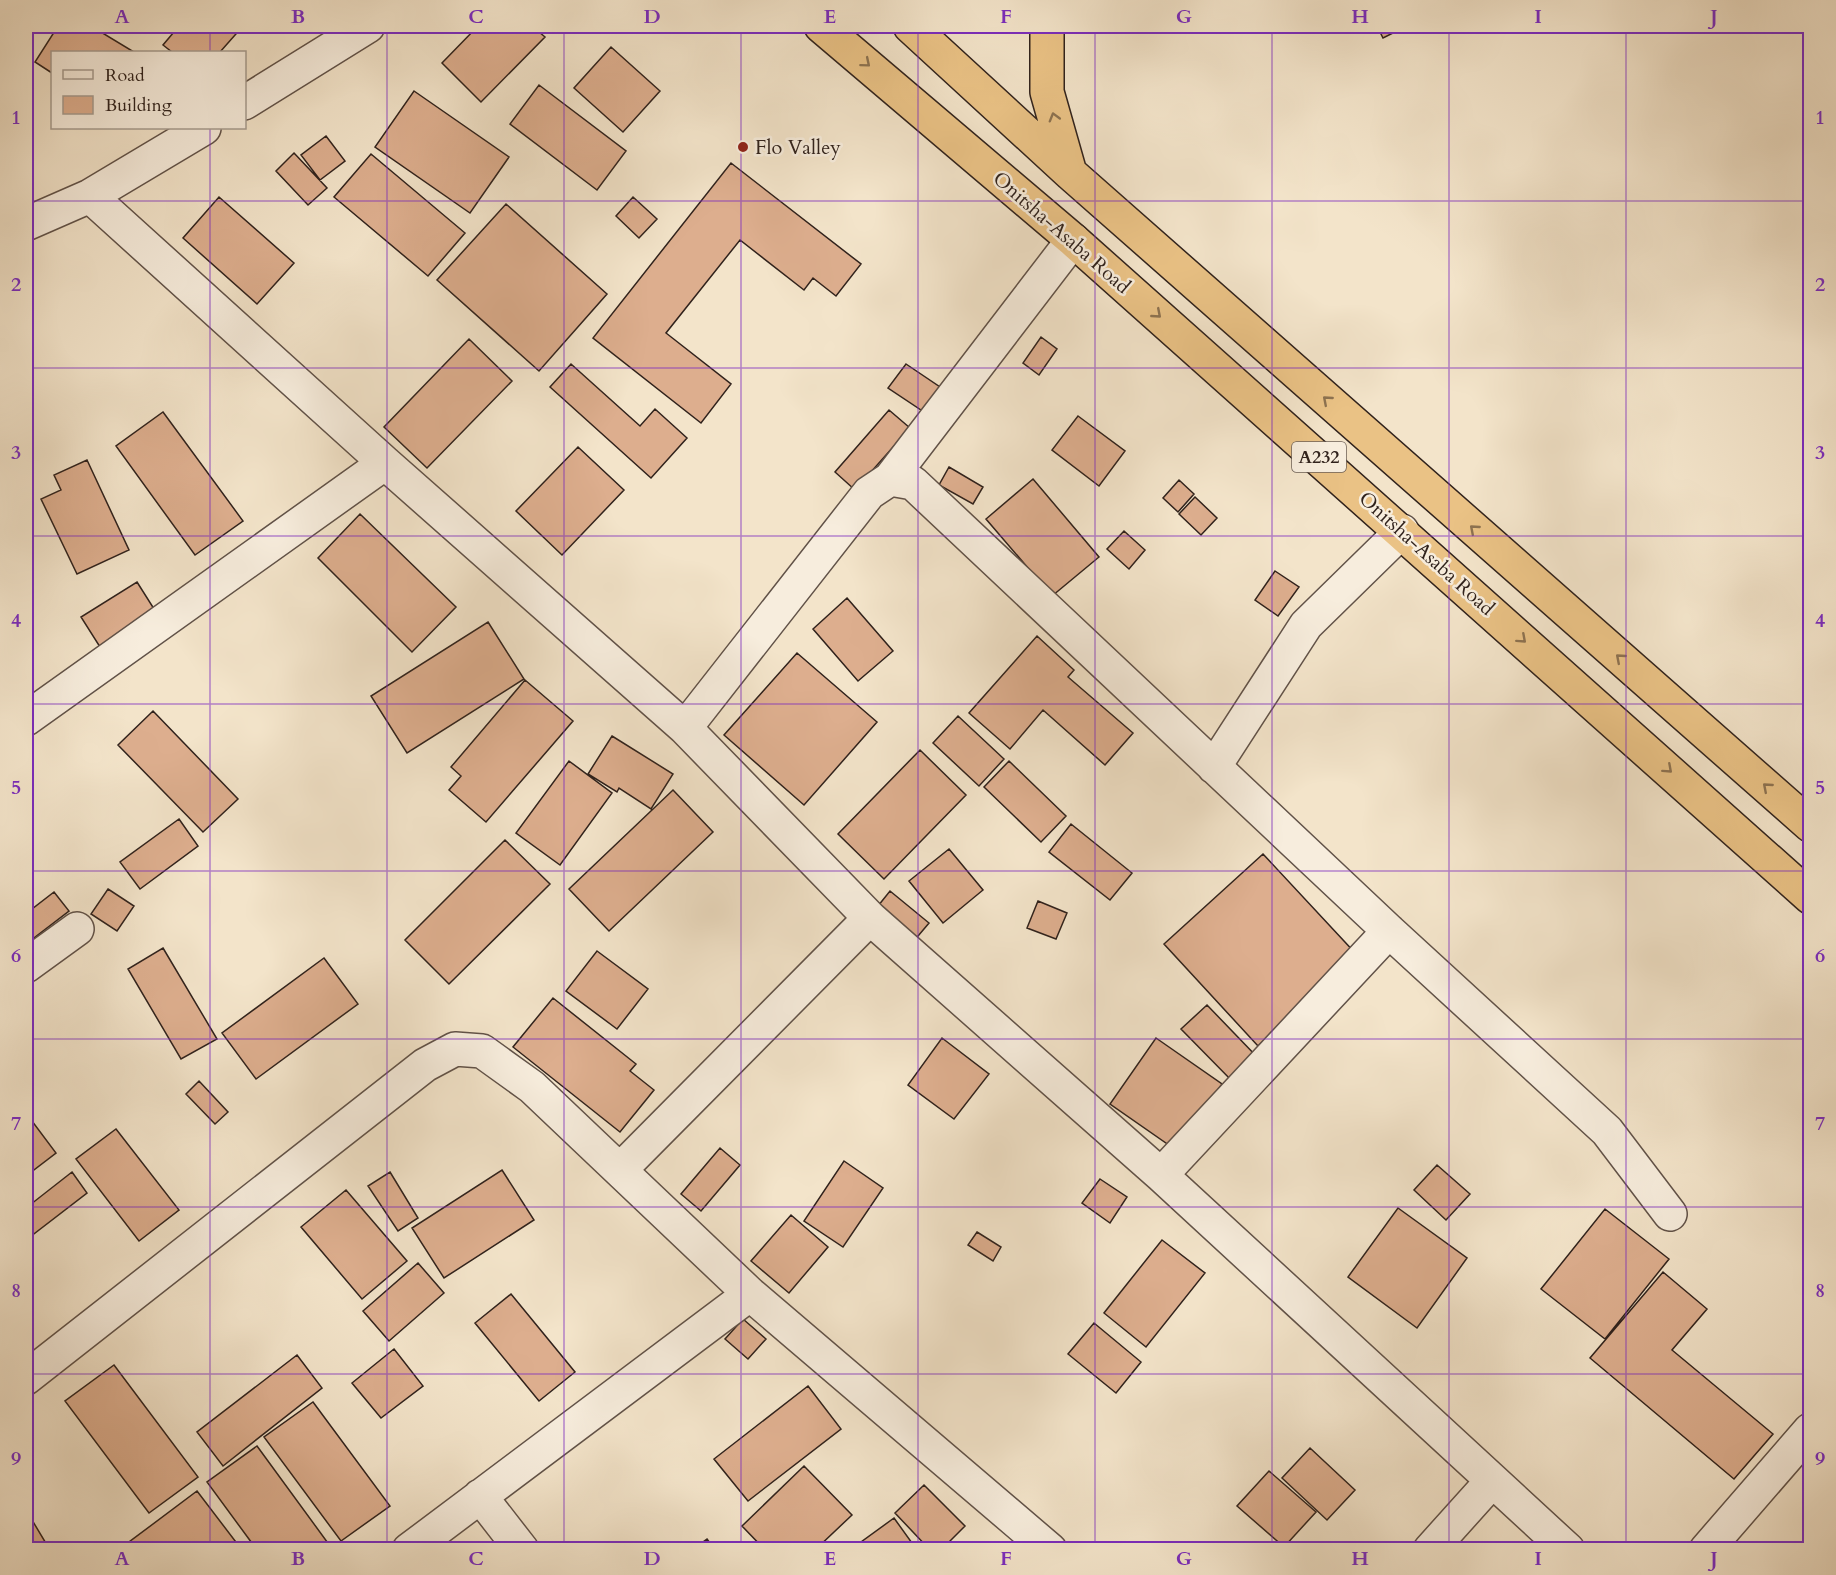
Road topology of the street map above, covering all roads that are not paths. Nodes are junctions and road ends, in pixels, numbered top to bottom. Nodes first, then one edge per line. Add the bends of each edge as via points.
1 (368, 26) edge
2 (821, 26) edge
3 (910, 26) edge
4 (1047, 26) edge
5 (246, 102) edge
6 (202, 129) edge
7 (1070, 173) junction
8 (90, 196) junction
9 (26, 224) edge
10 (1073, 240) junction
11 (385, 462) junction
12 (890, 479) junction
13 (1402, 531) junction
14 (26, 719) edge
15 (685, 728) junction
16 (1214, 767) junction
17 (1810, 825) edge
18 (1810, 897) edge
19 (870, 918) junction
20 (77, 929) dead end
21 (1389, 931) junction
22 (26, 966) edge
23 (621, 1169) junction
24 (1161, 1175) junction
25 (1671, 1214) dead end
26 (750, 1294) junction
27 (26, 1378) edge
28 (1810, 1430) edge
29 (1492, 1481) junction
30 (480, 1496) junction
31 (408, 1550) edge
32 (522, 1550) edge
33 (1050, 1550) edge
34 (1430, 1550) edge
35 (1568, 1550) edge
36 (1706, 1550) edge

1 - 5 street
2 -> 10 highway, Onitsha-Asaba Road / A232
3 - 7 highway, A232
7 -> 4 highway via 1047,92
6 - 8 street
17 -> 7 highway, A232
8 - 9 street
8 - 11 street
10 - 12 street
10 -> 13 highway, Onitsha-Asaba Road / A232
11 - 14 street
11 - 15 street
12 - 15 street via 869,493
12 - 16 street via 913,483
13 - 16 street via 1306,625
13 -> 18 highway, Onitsha-Asaba Road / A232
15 - 19 street
16 - 21 street
19 - 23 street
19 - 24 street
20 - 22 street
21 - 24 street
21 - 25 street via 1607,1131
23 - 26 street
23 - 27 street via 532,1087 482,1051 455,1049 425,1065
24 - 29 street
26 - 30 street
26 - 33 street
28 - 36 street
29 - 34 street
29 - 35 street
30 - 31 street
30 - 32 street

